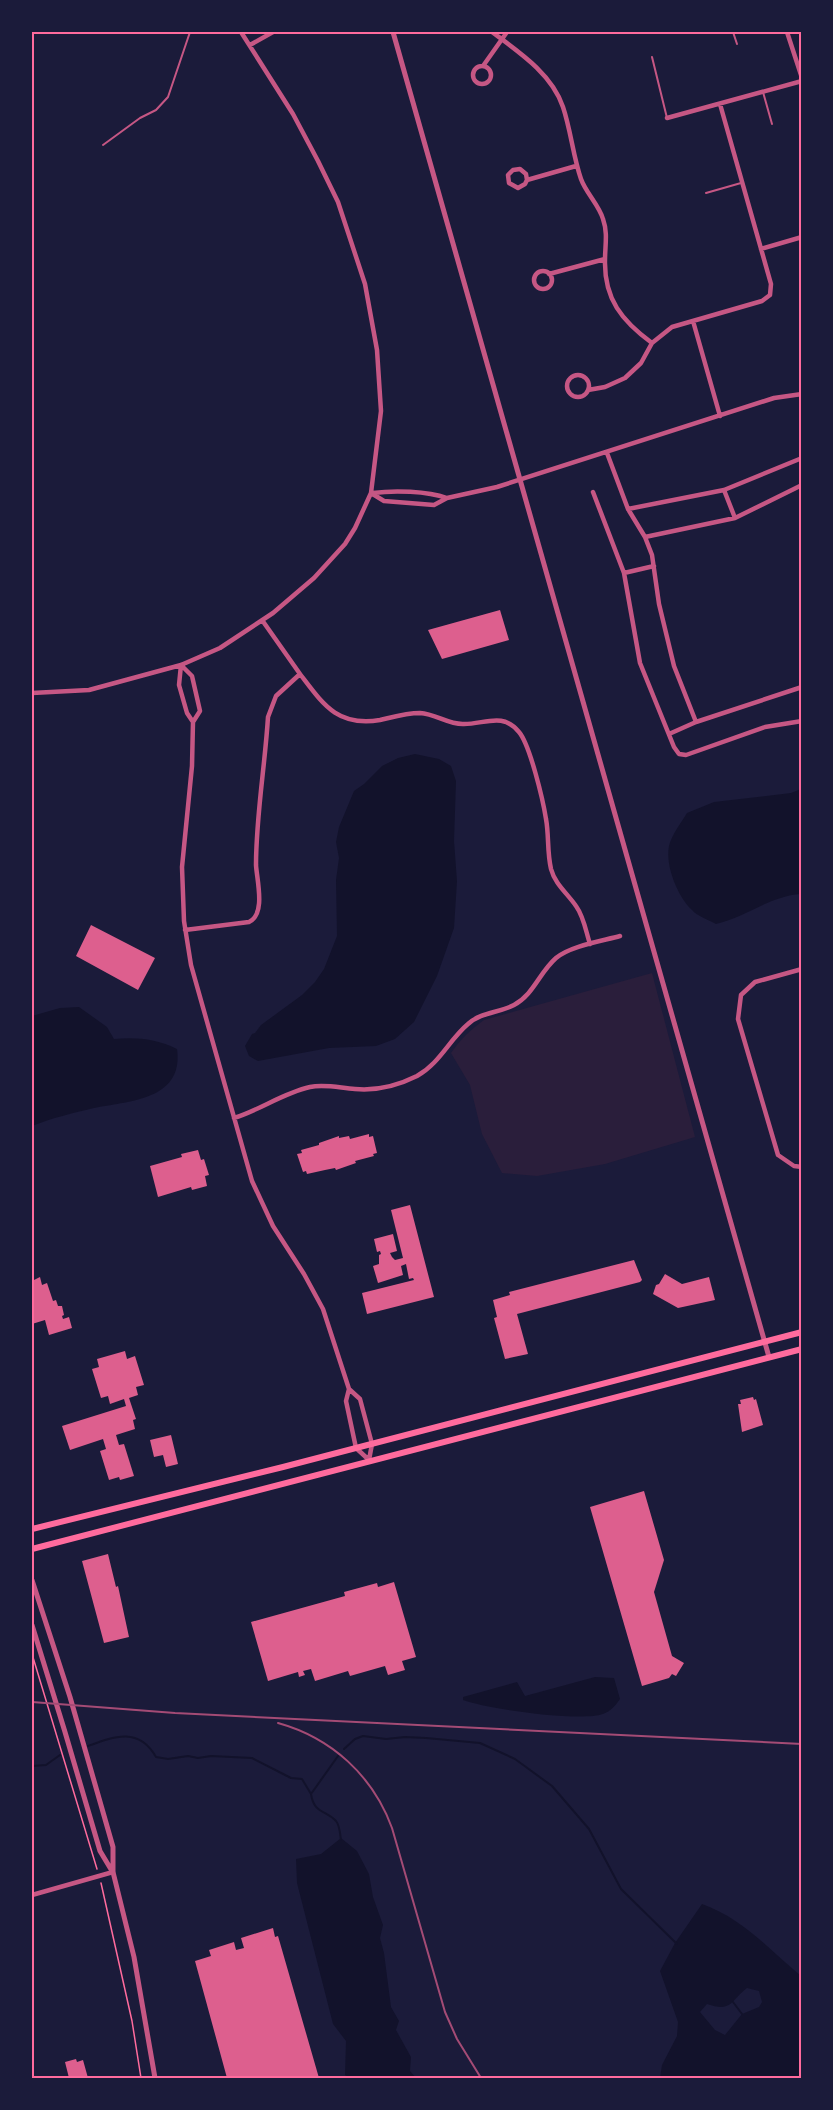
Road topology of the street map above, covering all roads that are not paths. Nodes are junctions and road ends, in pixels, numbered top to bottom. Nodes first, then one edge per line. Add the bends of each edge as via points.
1 (190, 32) edge
2 (241, 32) edge
3 (273, 32) edge
4 (393, 32) edge
5 (492, 32) edge
6 (507, 32) edge
7 (733, 32) edge
8 (787, 32) edge
9 (501, 39) junction
10 (737, 44) dead end
11 (250, 45) junction
12 (652, 57) dead end
13 (483, 66) junction
14 (801, 79) edge
15 (764, 92) junction
16 (720, 104) junction
17 (667, 118) joint
18 (772, 124) dead end
19 (103, 145) dead end
20 (576, 166) junction
21 (527, 180) junction
22 (743, 183) junction
23 (706, 194) dead end
24 (801, 237) edge
25 (761, 249) junction
26 (605, 259) junction
27 (549, 274) dead end
28 (693, 321) junction
29 (652, 343) junction
30 (588, 390) junction
31 (801, 394) edge
32 (720, 416) junction
33 (607, 453) junction
34 (801, 458) edge
35 (521, 479) junction
36 (801, 485) edge
37 (724, 490) junction
38 (593, 492) dead end
39 (371, 493) junction
40 (447, 498) junction
41 (628, 509) junction
42 (735, 518) junction
43 (645, 537) junction
44 (654, 566) junction
45 (624, 573) junction
46 (262, 620) junction
47 (181, 665) junction
48 (300, 674) junction
49 (801, 687) edge
50 (32, 693) edge
51 (801, 721) edge
52 (194, 722) junction
53 (696, 722) junction
54 (669, 734) junction
55 (185, 930) junction
56 (620, 936) dead end
57 (590, 944) junction
58 (801, 969) edge
59 (234, 1118) junction
60 (801, 1167) edge
61 (801, 1332) edge
62 (765, 1340) junction
63 (801, 1349) edge
64 (770, 1357) junction
65 (349, 1389) junction
66 (372, 1444) junction
67 (356, 1448) junction
68 (369, 1460) junction
69 (32, 1529) edge
70 (32, 1549) edge
71 (32, 1580) edge
72 (32, 1625) edge
73 (113, 1872) junction
74 (32, 1895) edge
75 (154, 2079) edge

1 - 19 lane via 162,105
2 - 11 street
3 - 11 street
4 - 35 street
5 - 9 street
6 - 9 street
7 - 10 lane
8 - 14 street
9 - 13 street
9 - 20 street via 542,73 555,90 563,107
11 - 39 street via 338,202 365,284 377,350 381,411
12 - 17 lane
13 - 13 street via 473,74 475,81 482,84 492,76
14 - 15 street
15 - 16 street
15 - 18 lane
16 - 17 street
16 - 22 street
20 - 21 street
20 - 26 street via 603,217 607,237
21 - 21 street via 520,169 508,175 514,187 522,187
22 - 23 lane
22 - 25 street
24 - 25 street
25 - 28 street via 772,286 770,294 762,301
26 - 27 street
26 - 29 street via 605,277 618,311 631,328
28 - 29 street via 672,327
28 - 32 street
29 - 30 street via 641,363 625,378
30 - 30 street via 587,380 581,376 568,383 573,396 584,396
31 - 32 street via 774,398
32 - 33 street
33 - 35 street
33 - 41 street
34 - 37 street
35 - 40 street
35 - 62 street
36 - 42 street
37 - 41 street
37 - 42 street
38 - 45 street
39 - 40 street via 391,490 434,493
39 - 40 street via 384,501 416,504 434,505
39 - 46 street via 345,544 314,578
41 - 43 street
42 - 43 street
43 - 44 street
44 - 45 street
44 - 53 street via 674,666
45 - 54 street via 640,663
46 - 47 street via 220,648
46 - 48 street
47 - 50 street via 89,690
47 - 52 street via 179,685 187,713
47 - 52 street via 192,676 197,693 200,711
48 - 55 street via 276,696 268,717 256,864 257,913 249,922
48 - 57 street via 330,711 356,722 424,713 458,724 502,720 511,724 520,733 530,757 546,819 551,871 582,917
49 - 53 street
51 - 54 street via 765,727 686,755 679,754
52 - 55 street via 182,867
53 - 54 street
55 - 59 street via 196,987
56 - 57 street
57 - 59 street via 558,956 518,1002 470,1022 438,1060 410,1079 377,1090 310,1087
58 - 60 street via 755,982 741,995 738,1019 778,1155
59 - 65 street via 256,1191 323,1309
61 - 62 main road
62 - 64 street
62 - 66 main road
63 - 64 main road
64 - 68 main road
65 - 66 street via 360,1399
65 - 67 street via 346,1401
66 - 67 main road
66 - 68 street
67 - 68 street
67 - 69 main road
68 - 70 main road
71 - 73 street via 113,1847
72 - 73 street via 100,1851
73 - 74 street
73 - 75 street via 134,1957

